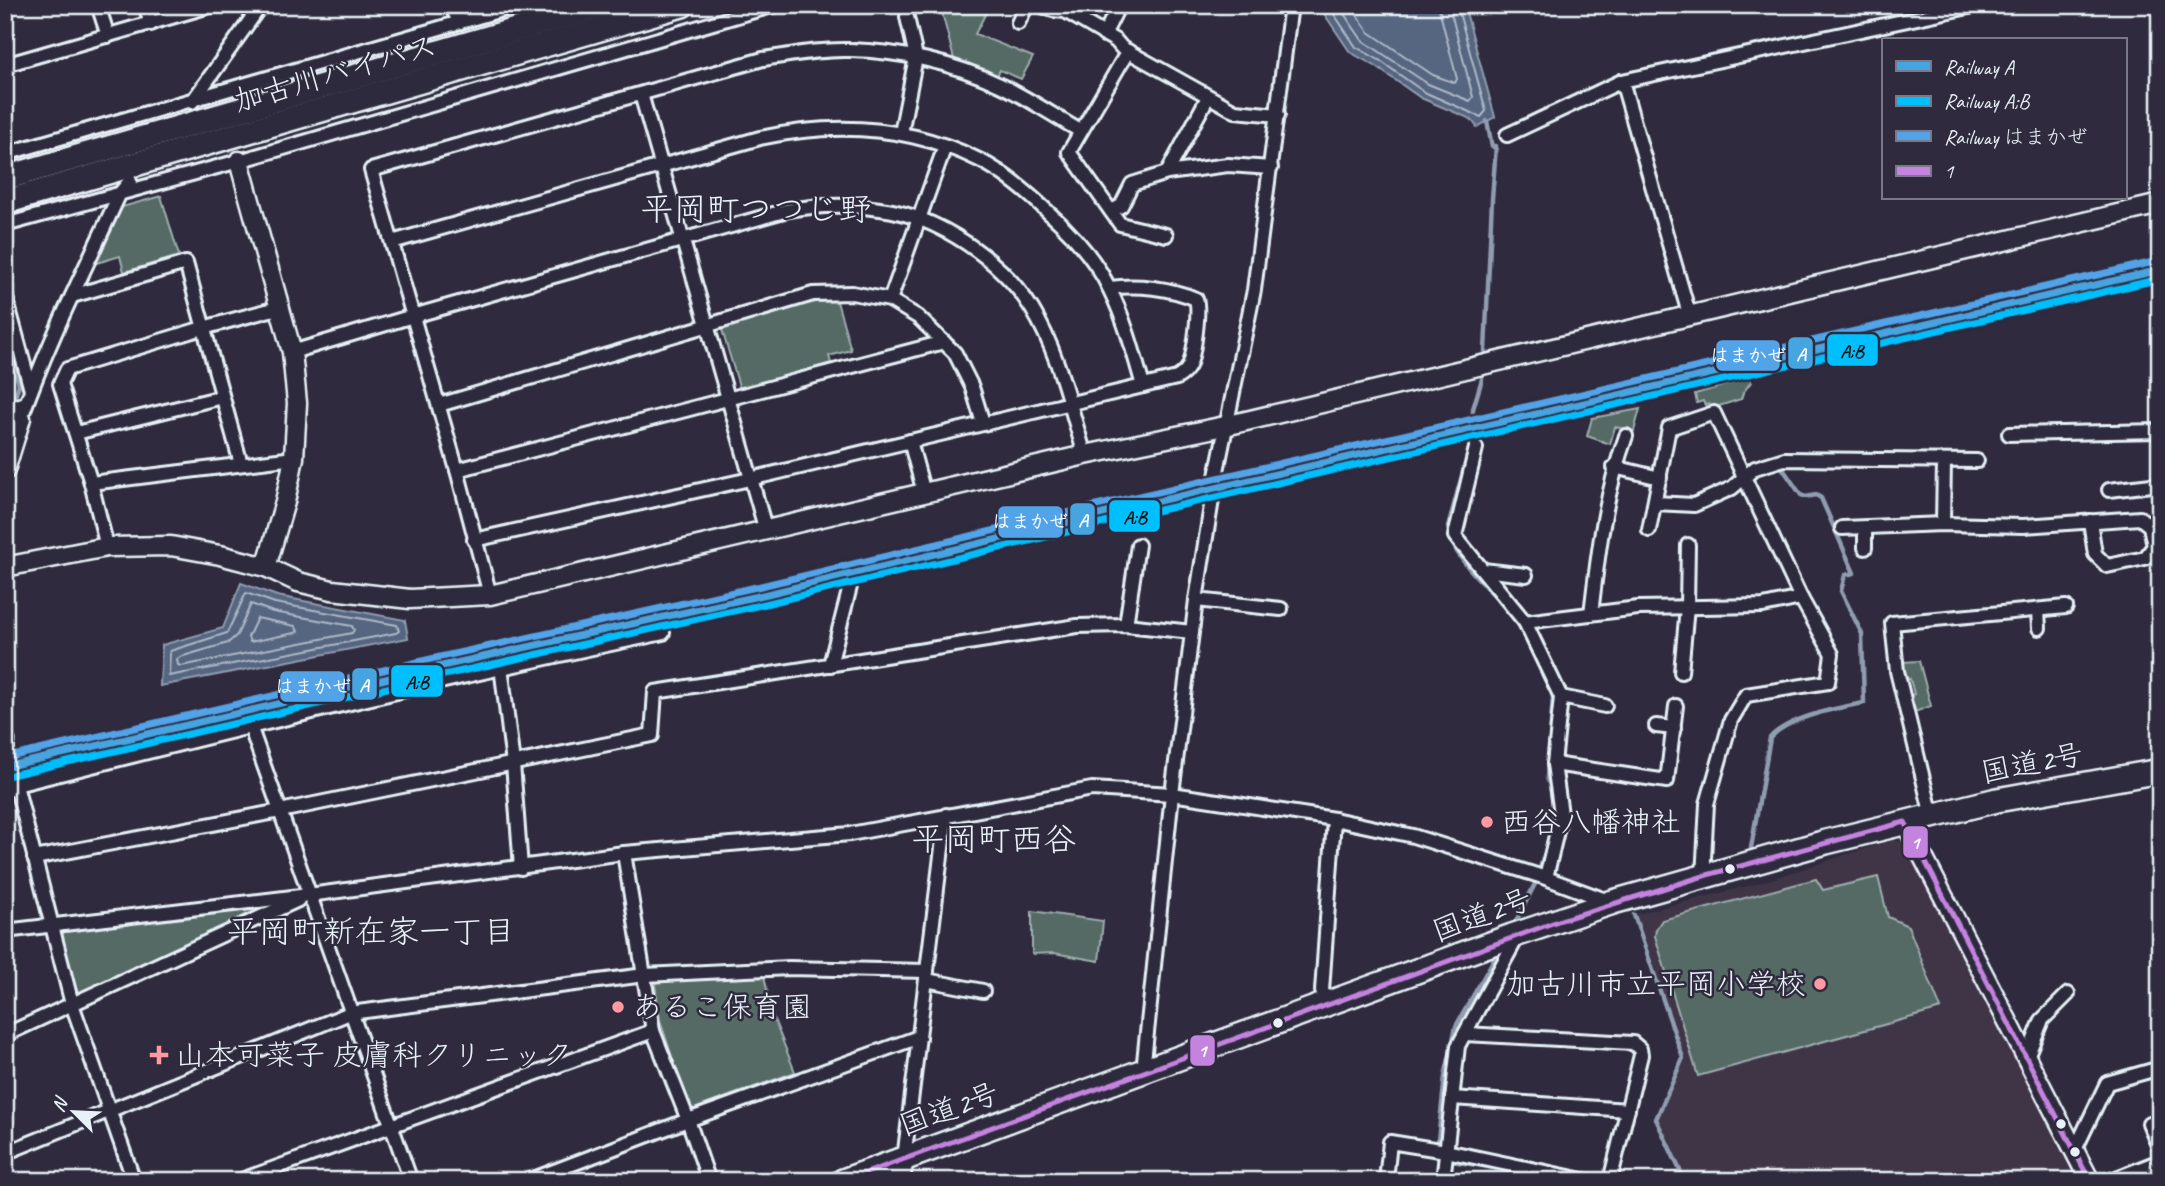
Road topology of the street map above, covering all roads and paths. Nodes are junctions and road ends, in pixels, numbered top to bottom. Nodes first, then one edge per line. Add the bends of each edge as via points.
1 (98, 5) edge
2 (145, 5) edge
3 (213, 5) edge
4 (261, 5) edge
5 (450, 5) edge
6 (602, 5) edge
7 (682, 5) edge
8 (775, 5) edge
9 (1027, 5) edge
10 (1040, 5) edge
11 (1119, 5) edge
12 (1291, 5) edge
13 (1978, 5) edge
14 (514, 6) edge
15 (907, 17) dead end
16 (460, 22) junction
17 (1018, 23) dead end
18 (151, 24) junction
19 (1104, 35) junction
20 (108, 36) junction
21 (1128, 51) junction
22 (916, 57) junction
23 (5, 65) edge
24 (1622, 81) junction
25 (641, 94) junction
26 (1208, 97) junction
27 (189, 105) junction
28 (1278, 115) junction
29 (1080, 131) junction
30 (901, 133) junction
31 (1507, 135) dead end
32 (945, 146) junction
33 (5, 154) edge
34 (239, 161) junction
35 (661, 165) junction
36 (1271, 168) junction
37 (1167, 173) junction
38 (5, 178) edge
39 (130, 181) dead end
40 (120, 193) junction
41 (5, 202) edge
42 (2160, 204) edge
43 (1111, 211) junction
44 (918, 219) junction
45 (5, 225) edge
46 (1166, 235) dead end
47 (683, 240) junction
48 (392, 242) junction
49 (1110, 288) junction
50 (5, 294) edge
51 (72, 296) junction
52 (890, 300) junction
53 (281, 307) junction
54 (413, 316) junction
55 (1690, 317) junction
56 (708, 327) junction
57 (203, 328) junction
58 (944, 342) junction
59 (292, 352) junction
60 (1143, 386) junction
61 (31, 390) junction
62 (222, 397) junction
63 (729, 398) junction
64 (1070, 404) junction
65 (439, 405) junction
66 (14, 414) edge
67 (983, 423) junction
68 (1225, 426) junction
69 (2160, 431) edge
70 (76, 433) junction
71 (2009, 434) dead end
72 (1626, 436) dead end
73 (910, 441) junction
74 (1476, 448) dead end
75 (1085, 455) junction
76 (294, 458) junction
77 (1944, 461) junction
78 (1977, 461) dead end
79 (240, 464) junction
80 (1614, 467) junction
81 (5, 470) edge
82 (457, 470) junction
83 (1745, 476) junction
84 (1660, 478) junction
85 (750, 479) junction
86 (91, 483) junction
87 (2160, 484) edge
88 (2109, 490) dead end
89 (924, 493) junction
90 (1655, 503) junction
91 (2090, 521) junction
92 (1943, 524) junction
93 (1842, 528) dead end
94 (1865, 528) junction
95 (1649, 530) dead end
96 (766, 531) junction
97 (474, 540) junction
98 (1138, 545) dead end
99 (1688, 545) dead end
100 (107, 547) junction
101 (1865, 548) dead end
102 (5, 567) edge
103 (266, 567) junction
104 (1483, 570) junction
105 (1525, 575) dead end
106 (850, 587) dead end
107 (490, 595) junction
108 (1801, 598) junction
109 (1196, 600) junction
110 (1687, 607) junction
111 (2066, 607) dead end
112 (1281, 609) dead end
113 (2038, 610) junction
114 (1591, 614) junction
115 (1525, 622) junction
116 (1126, 625) junction
117 (2039, 628) dead end
118 (1192, 632) junction
119 (663, 633) dead end
120 (830, 665) junction
121 (501, 666) junction
122 (1681, 673) dead end
123 (1561, 697) junction
124 (1605, 706) dead end
125 (1676, 706) dead end
126 (250, 726) junction
127 (1656, 726) dead end
128 (1674, 728) junction
129 (5, 741) edge
130 (1554, 764) junction
131 (513, 765) junction
132 (2160, 771) edge
133 (11, 789) edge
134 (1172, 794) junction
135 (280, 811) junction
136 (946, 816) junction
137 (1932, 816) junction
138 (1334, 819) junction
139 (1905, 822) junction
140 (624, 853) junction
141 (34, 858) junction
142 (521, 867) junction
143 (1541, 876) junction
144 (1703, 877) junction
145 (309, 895) junction
146 (1613, 902) junction
147 (50, 925) junction
148 (5, 931) edge
149 (1510, 937) junction
150 (645, 975) junction
151 (927, 975) junction
152 (983, 991) dead end
153 (2068, 994) dead end
154 (72, 1004) junction
155 (1328, 1004) junction
156 (350, 1013) junction
157 (653, 1031) junction
158 (1465, 1034) junction
159 (5, 1035) edge
160 (919, 1037) junction
161 (2026, 1059) junction
162 (2160, 1068) edge
163 (1143, 1071) junction
164 (1452, 1098) junction
165 (109, 1110) junction
166 (1628, 1110) junction
167 (688, 1119) junction
168 (2149, 1123) dead end
169 (392, 1126) junction
170 (2160, 1149) edge
171 (1446, 1151) junction
172 (2074, 1152) junction
173 (5, 1153) edge
174 (2160, 1161) edge
175 (902, 1170) edge
176 (134, 1181) edge
177 (239, 1181) edge
178 (411, 1181) edge
179 (528, 1181) edge
180 (709, 1181) edge
181 (843, 1181) edge
182 (1386, 1181) edge
183 (1443, 1181) edge
184 (1588, 1181) edge
185 (1611, 1181) edge
186 (2090, 1181) edge
187 (2109, 1181) edge

1 - 20 street
2 - 18 street
3 - 18 street
4 - 27 street
5 - 16 street
6 - 38 highway, 加古川バイパス
7 - 41 highway, 加古川バイパス
8 - 34 street
9 - 17 street
10 - 19 street via 1065,11
11 - 19 street
12 - 28 street
13 - 24 street
14 - 16 street
15 - 22 street
16 - 27 street
18 - 20 street
19 - 21 street
20 - 23 street
21 - 26 street
21 - 29 street
22 - 25 street via 849,50 795,54
22 - 29 street via 1001,85
22 - 30 street
24 - 31 street
24 - 55 street
25 - 35 street
25 - 48 street via 371,170
26 - 28 street via 1235,111
26 - 37 street
27 - 33 street
28 - 36 street
29 - 43 street via 1069,152
30 - 32 street
30 - 35 street via 832,127 793,131
32 - 44 street
32 - 49 street via 979,160 1034,198 1085,250
34 - 40 street
34 - 53 street
35 - 47 street
35 - 48 street
36 - 37 street via 1228,165
36 - 68 street via 1254,290
37 - 43 street via 1132,184 1121,206
39 - 40 street
40 - 45 street
40 - 51 street
42 - 55 street
43 - 46 street via 1120,224
44 - 47 street via 883,209 813,206
44 - 52 street
44 - 64 street via 957,236 1014,283 1033,310
47 - 54 street
47 - 56 street
48 - 54 street
49 - 60 street
49 - 60 street via 1130,285 1196,299 1199,309 1189,365 1177,378
50 - 61 street
51 - 57 street via 186,263
51 - 61 street
52 - 56 street via 852,293 813,294
52 - 58 street via 918,317
53 - 57 street
53 - 59 street
54 - 59 street
54 - 65 street
55 - 68 street
56 - 63 street
56 - 65 street
57 - 62 street
57 - 70 street via 67,369 60,384
58 - 63 street
58 - 67 street via 963,366
59 - 76 street via 297,403
60 - 64 street
61 - 66 street
62 - 70 street
62 - 79 street
63 - 82 street
63 - 85 street
64 - 67 street
64 - 75 street
65 - 82 street
66 - 81 street
67 - 73 street
68 - 75 street
68 - 109 street
69 - 71 street
70 - 86 street
72 - 80 street
73 - 85 street
73 - 89 street
74 - 104 street via 1455,536
75 - 89 street
76 - 79 street
76 - 103 street
77 - 78 street
77 - 83 street via 1784,459
77 - 92 street
79 - 86 street
80 - 84 street
80 - 114 street
82 - 97 street
83 - 84 street via 1714,414 1669,428
83 - 90 street via 1732,488 1695,505
83 - 108 street
84 - 90 street
85 - 96 street
85 - 97 street
86 - 100 street
87 - 88 street via 2134,482
89 - 96 street
90 - 95 street
91 - 91 street via 2140,518 2150,526 2154,546 2144,558 2107,566 2095,554
91 - 92 street via 2022,526
92 - 94 street
93 - 94 street
94 - 101 street
96 - 107 street
97 - 107 street
98 - 116 street
99 - 110 street
100 - 102 street
100 - 103 street via 171,546
103 - 107 street via 298,582 397,598
104 - 105 street
104 - 115 street
106 - 120 street
108 - 110 street via 1763,606
108 - 144 street via 1832,654 1828,681 1746,695 1731,720 1707,804
109 - 112 street
109 - 118 street
110 - 114 street
110 - 122 street
111 - 113 street
113 - 117 street
113 - 137 street via 1892,624 1897,671
114 - 115 street
115 - 123 street
116 - 118 street
116 - 120 street via 1077,626
118 - 134 street
119 - 121 street
120 - 131 street via 655,692 652,735
121 - 126 street
121 - 131 street
123 - 124 street
123 - 130 street
125 - 128 street
126 - 133 street
126 - 135 street
127 - 128 street
128 - 130 street via 1667,781
129 - 133 street
130 - 143 street via 1562,814
131 - 135 street
131 - 142 street
132 - 137 highway, 国道2号
133 - 141 street
134 - 136 street via 1093,789
134 - 138 street
134 - 163 street
135 - 141 street
135 - 145 street
136 - 140 street via 850,834
136 - 151 street
137 - 139 highway, 国道2号
138 - 143 street via 1413,836
138 - 155 street via 1322,992
139 - 144 highway, 国道2号
139 - 161 street
140 - 142 street
140 - 150 street
141 - 147 street
142 - 145 street
143 - 146 street
144 - 146 highway, 国道2号
145 - 147 street
145 - 154 street
145 - 156 street
146 - 149 highway, 国道2号
147 - 148 street
147 - 154 street
149 - 155 highway, 国道2号
149 - 158 street
150 - 151 street via 789,968
150 - 156 street
150 - 157 street
151 - 152 street
151 - 160 street
153 - 161 street via 2042,1020
154 - 159 street
154 - 165 street
155 - 163 highway, 国道2号
156 - 165 street
156 - 169 street
157 - 167 street
157 - 169 street
158 - 164 street via 1458,1046
158 - 166 street via 1633,1043 1642,1055
160 - 167 street
160 - 175 street
161 - 172 street
162 - 172 street via 2107,1083
163 - 175 highway, 国道2号
164 - 166 street
164 - 171 street
165 - 173 street
165 - 176 street
166 - 185 street
167 - 179 street
167 - 180 street
168 - 170 street
169 - 177 street
169 - 178 street
171 - 182 street via 1390,1142
171 - 183 street
171 - 184 street
172 - 186 street
174 - 187 street
175 - 181 highway, 国道2号

